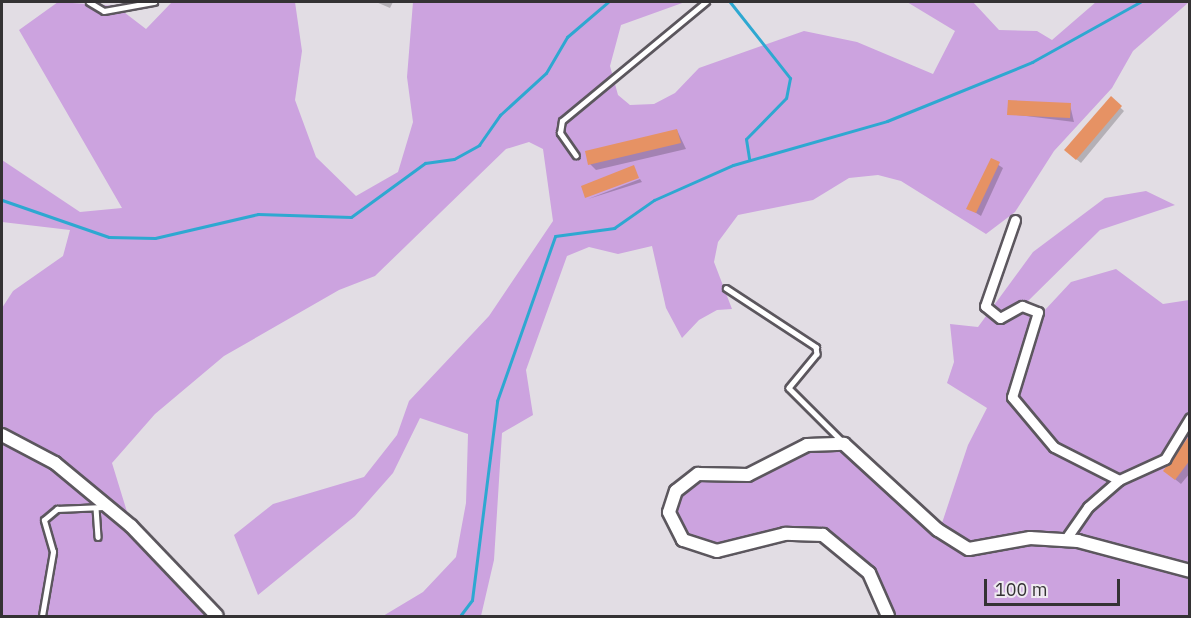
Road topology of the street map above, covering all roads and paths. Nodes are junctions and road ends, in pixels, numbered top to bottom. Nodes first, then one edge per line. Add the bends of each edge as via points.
1 (89, 2) edge
2 (154, 2) edge
3 (706, 2) edge
4 (576, 156) dead end
5 (1015, 220) dead end
6 (726, 288) dead end
7 (1190, 418) edge
8 (2, 435) edge
9 (844, 444) junction
10 (1119, 480) junction
11 (100, 507) junction
12 (98, 537) dead end
13 (1065, 540) junction
14 (1190, 571) edge
15 (42, 616) edge
16 (217, 616) edge
17 (888, 616) edge

1 - 2 lane via 104,11
3 - 4 lane via 562,121 560,133
5 - 10 street via 985,306 1000,318 1022,306 1038,312 1012,397 1054,447
6 - 9 lane via 816,347 817,354 789,388
7 - 10 street via 1165,459
8 - 11 street via 55,463
9 - 13 street via 956,543 982,550 1030,538
9 - 17 street via 807,445 748,475 691,477 671,501 671,524 683,540 717,551 785,534 823,535 869,573
10 - 13 street via 1088,507
11 - 12 lane
11 - 15 lane via 57,509 44,520 53,552
11 - 16 street via 131,526
13 - 14 street

